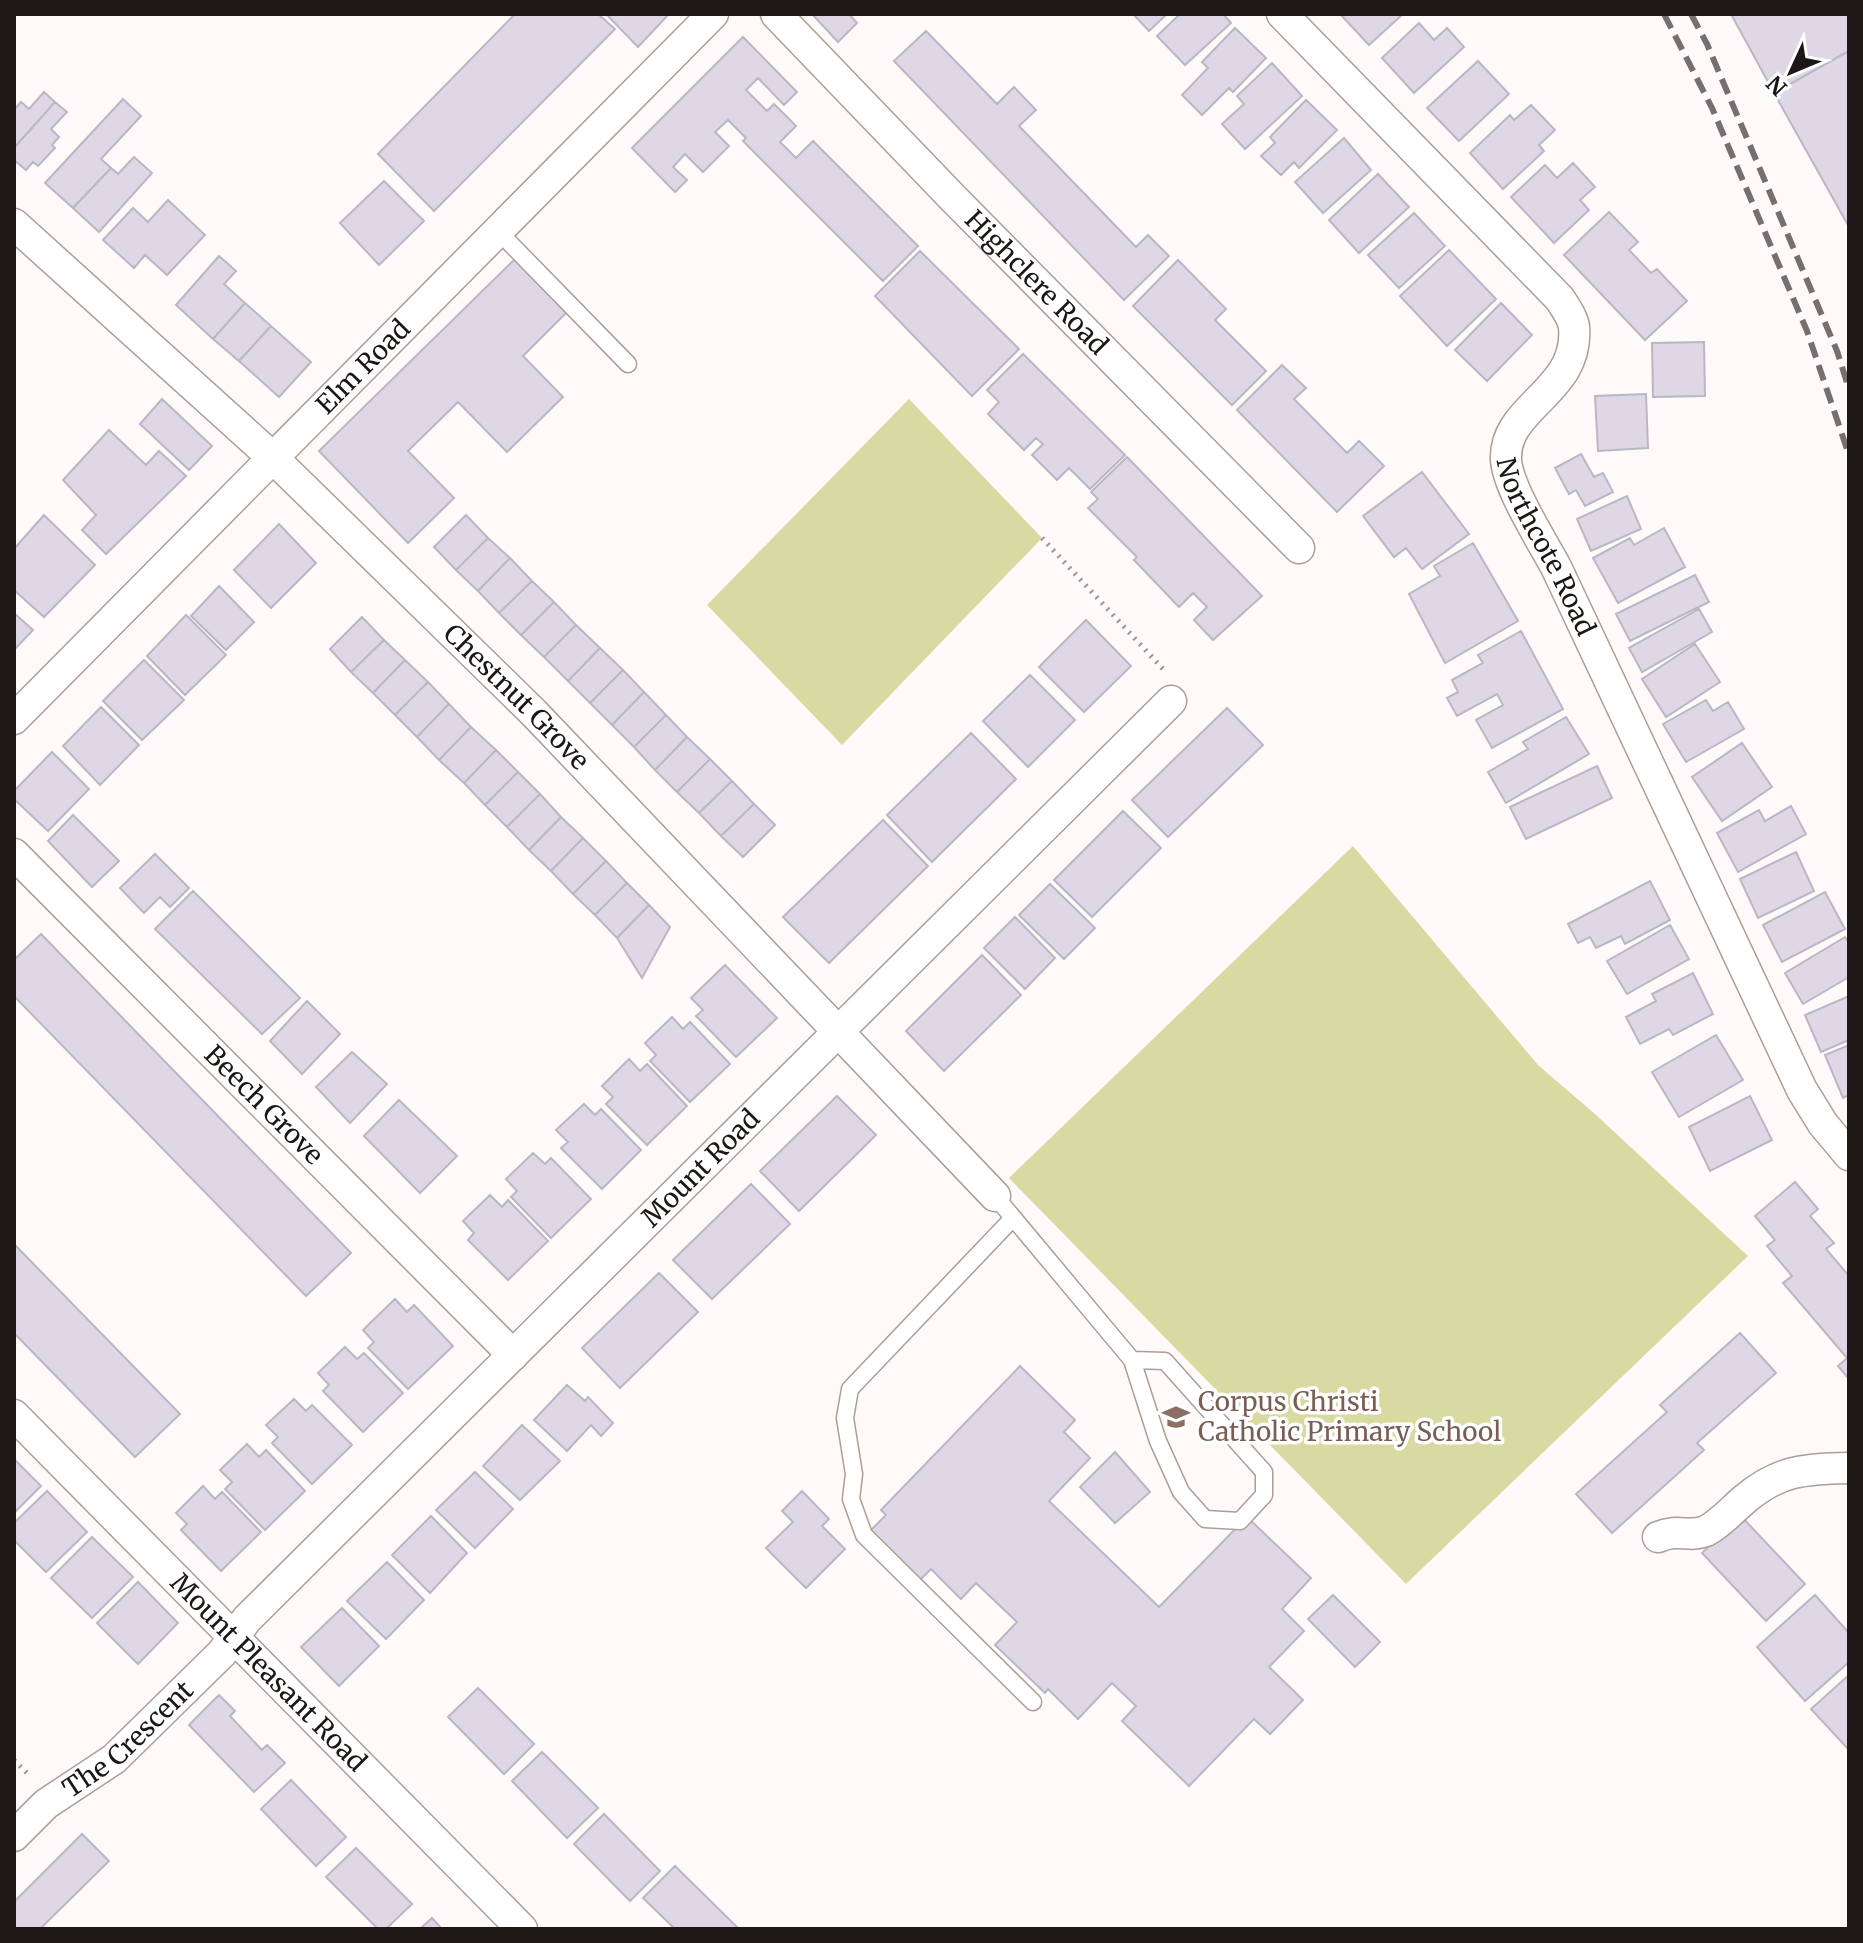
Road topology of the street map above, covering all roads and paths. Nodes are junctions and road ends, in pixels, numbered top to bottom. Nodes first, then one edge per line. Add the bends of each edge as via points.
1 (713, 14) edge
2 (776, 14) edge
3 (1282, 14) edge
4 (14, 224) edge
5 (497, 230) junction
6 (628, 364) dead end
7 (272, 457) junction
8 (1042, 538) dead end
9 (1299, 548) dead end
10 (1171, 701) joint
11 (14, 719) edge
12 (14, 854) edge
13 (837, 1031) junction
14 (1849, 1155) edge
15 (1004, 1207) junction
16 (513, 1355) junction
17 (1132, 1360) junction
18 (14, 1415) edge
19 (1849, 1468) edge
20 (1658, 1537) dead end
21 (234, 1637) junction
22 (1033, 1702) dead end
23 (14, 1836) edge
24 (522, 1929) edge

1 - 5 street, Elm Road
2 - 9 street, Highclere Road
3 - 14 street, Northcote Road via 1560,299 1574,325 1561,379 1510,432 1506,460 1513,485 1802,1090
4 - 7 street, Chestnut Grove
5 - 6 lane
5 - 7 street, Elm Road
7 - 11 street, Elm Road
7 - 13 street, Chestnut Grove via 534,713
8 - 10 path via 1164,670
10 - 13 street, Mount Road
12 - 16 street, Beech Grove
13 - 15 street, Chestnut Grove
13 - 16 street, Mount Road
15 - 17 lane
15 - 22 lane via 850,1389 845,1418 854,1474 851,1499 864,1535
16 - 21 street, Mount Road
17 - 17 lane via 1181,1492 1205,1519 1240,1521 1264,1495 1264,1472 1165,1361
18 - 21 street, Mount Pleasant Road
19 - 20 street via 1786,1473 1763,1484 1708,1530
21 - 23 street, The Crescent via 114,1759 46,1804
21 - 24 street, Mount Pleasant Road

